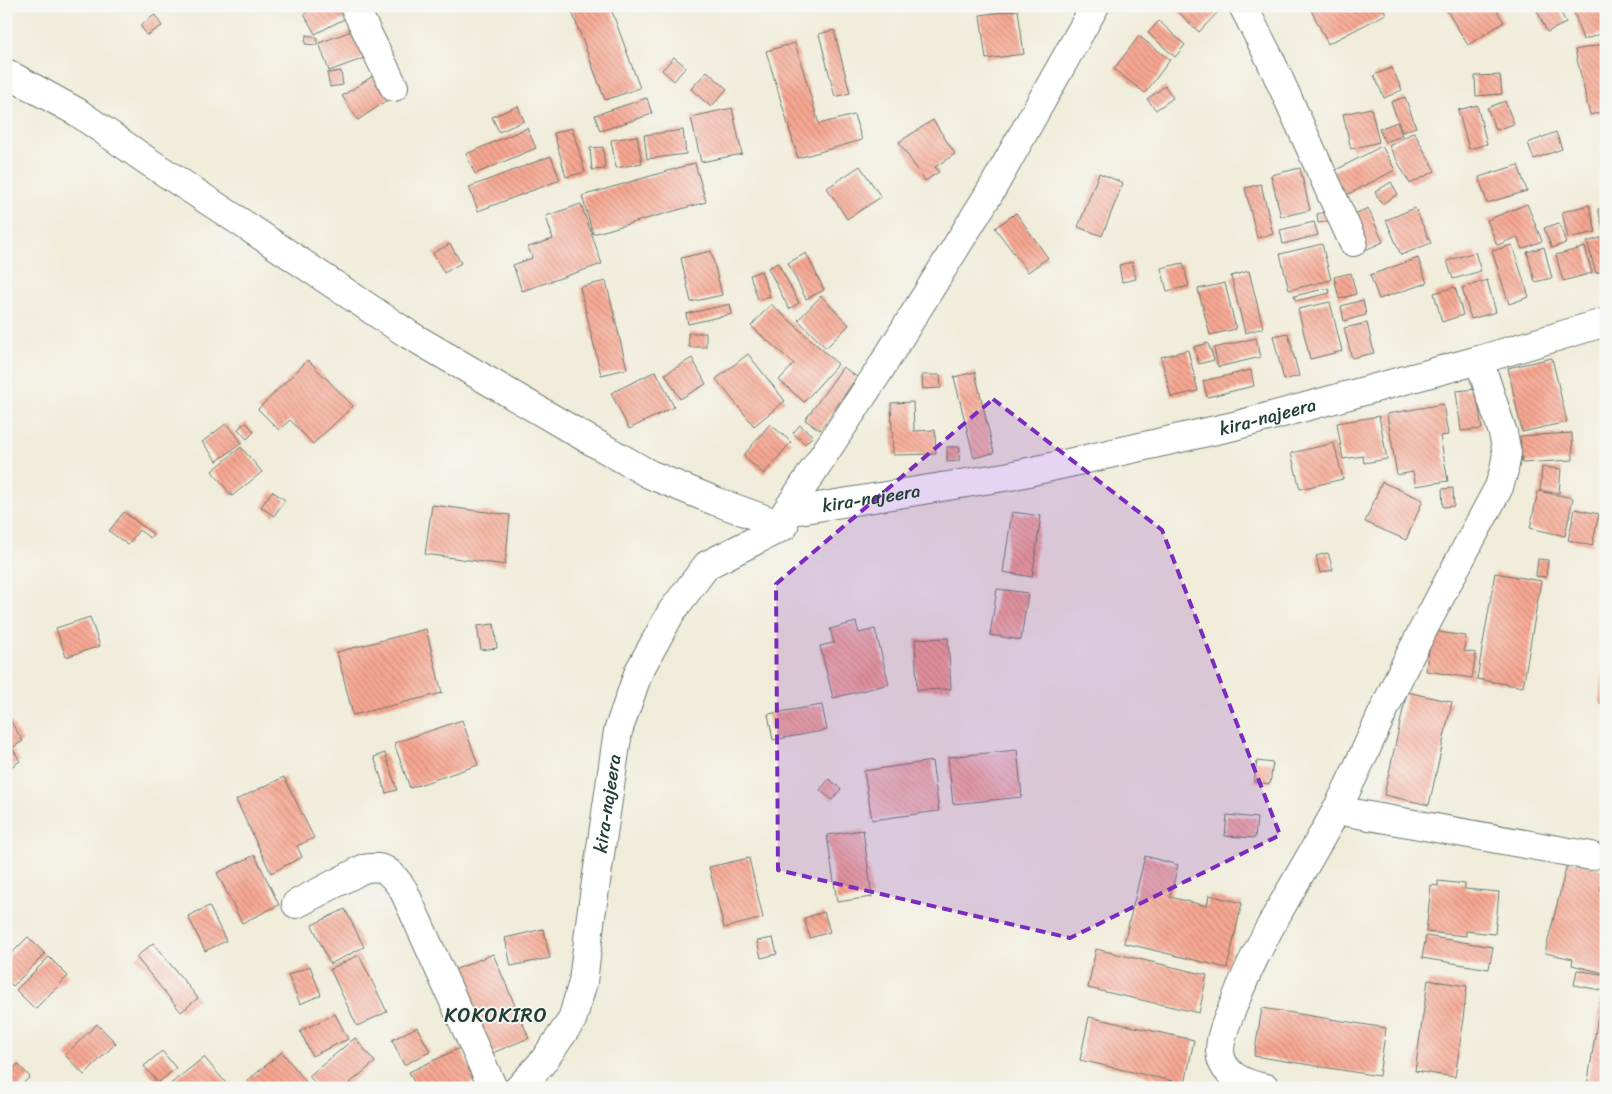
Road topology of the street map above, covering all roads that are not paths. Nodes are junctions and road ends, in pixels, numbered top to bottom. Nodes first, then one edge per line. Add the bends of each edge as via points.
1 (354, 6) edge
2 (1095, 6) edge
3 (1242, 6) edge
4 (6, 73) edge
5 (394, 86) dead end
6 (1353, 242) dead end
7 (1606, 322) edge
8 (1479, 360) junction
9 (785, 519) junction
10 (1336, 810) junction
11 (1591, 856) dead end
12 (296, 904) dead end
13 (493, 1088) edge
14 (519, 1088) edge
15 (1266, 1088) edge

1 - 5 street
2 - 9 street via 987,197
3 - 6 street via 1269,57
4 - 9 street via 77,112 408,334 565,426 649,474 715,501
7 - 8 street, kira-najeera
8 - 9 street, kira-najeera via 1234,426 1020,474
8 - 10 street via 1507,453 1499,487 1415,646
9 - 14 street, kira-najeera via 707,565 672,611 639,671 618,731 583,982 572,1020 542,1063
10 - 11 street
10 - 15 street via 1246,971 1222,1034 1220,1052 1224,1068 1236,1078
12 - 13 street via 363,870 375,867 394,876 403,889

